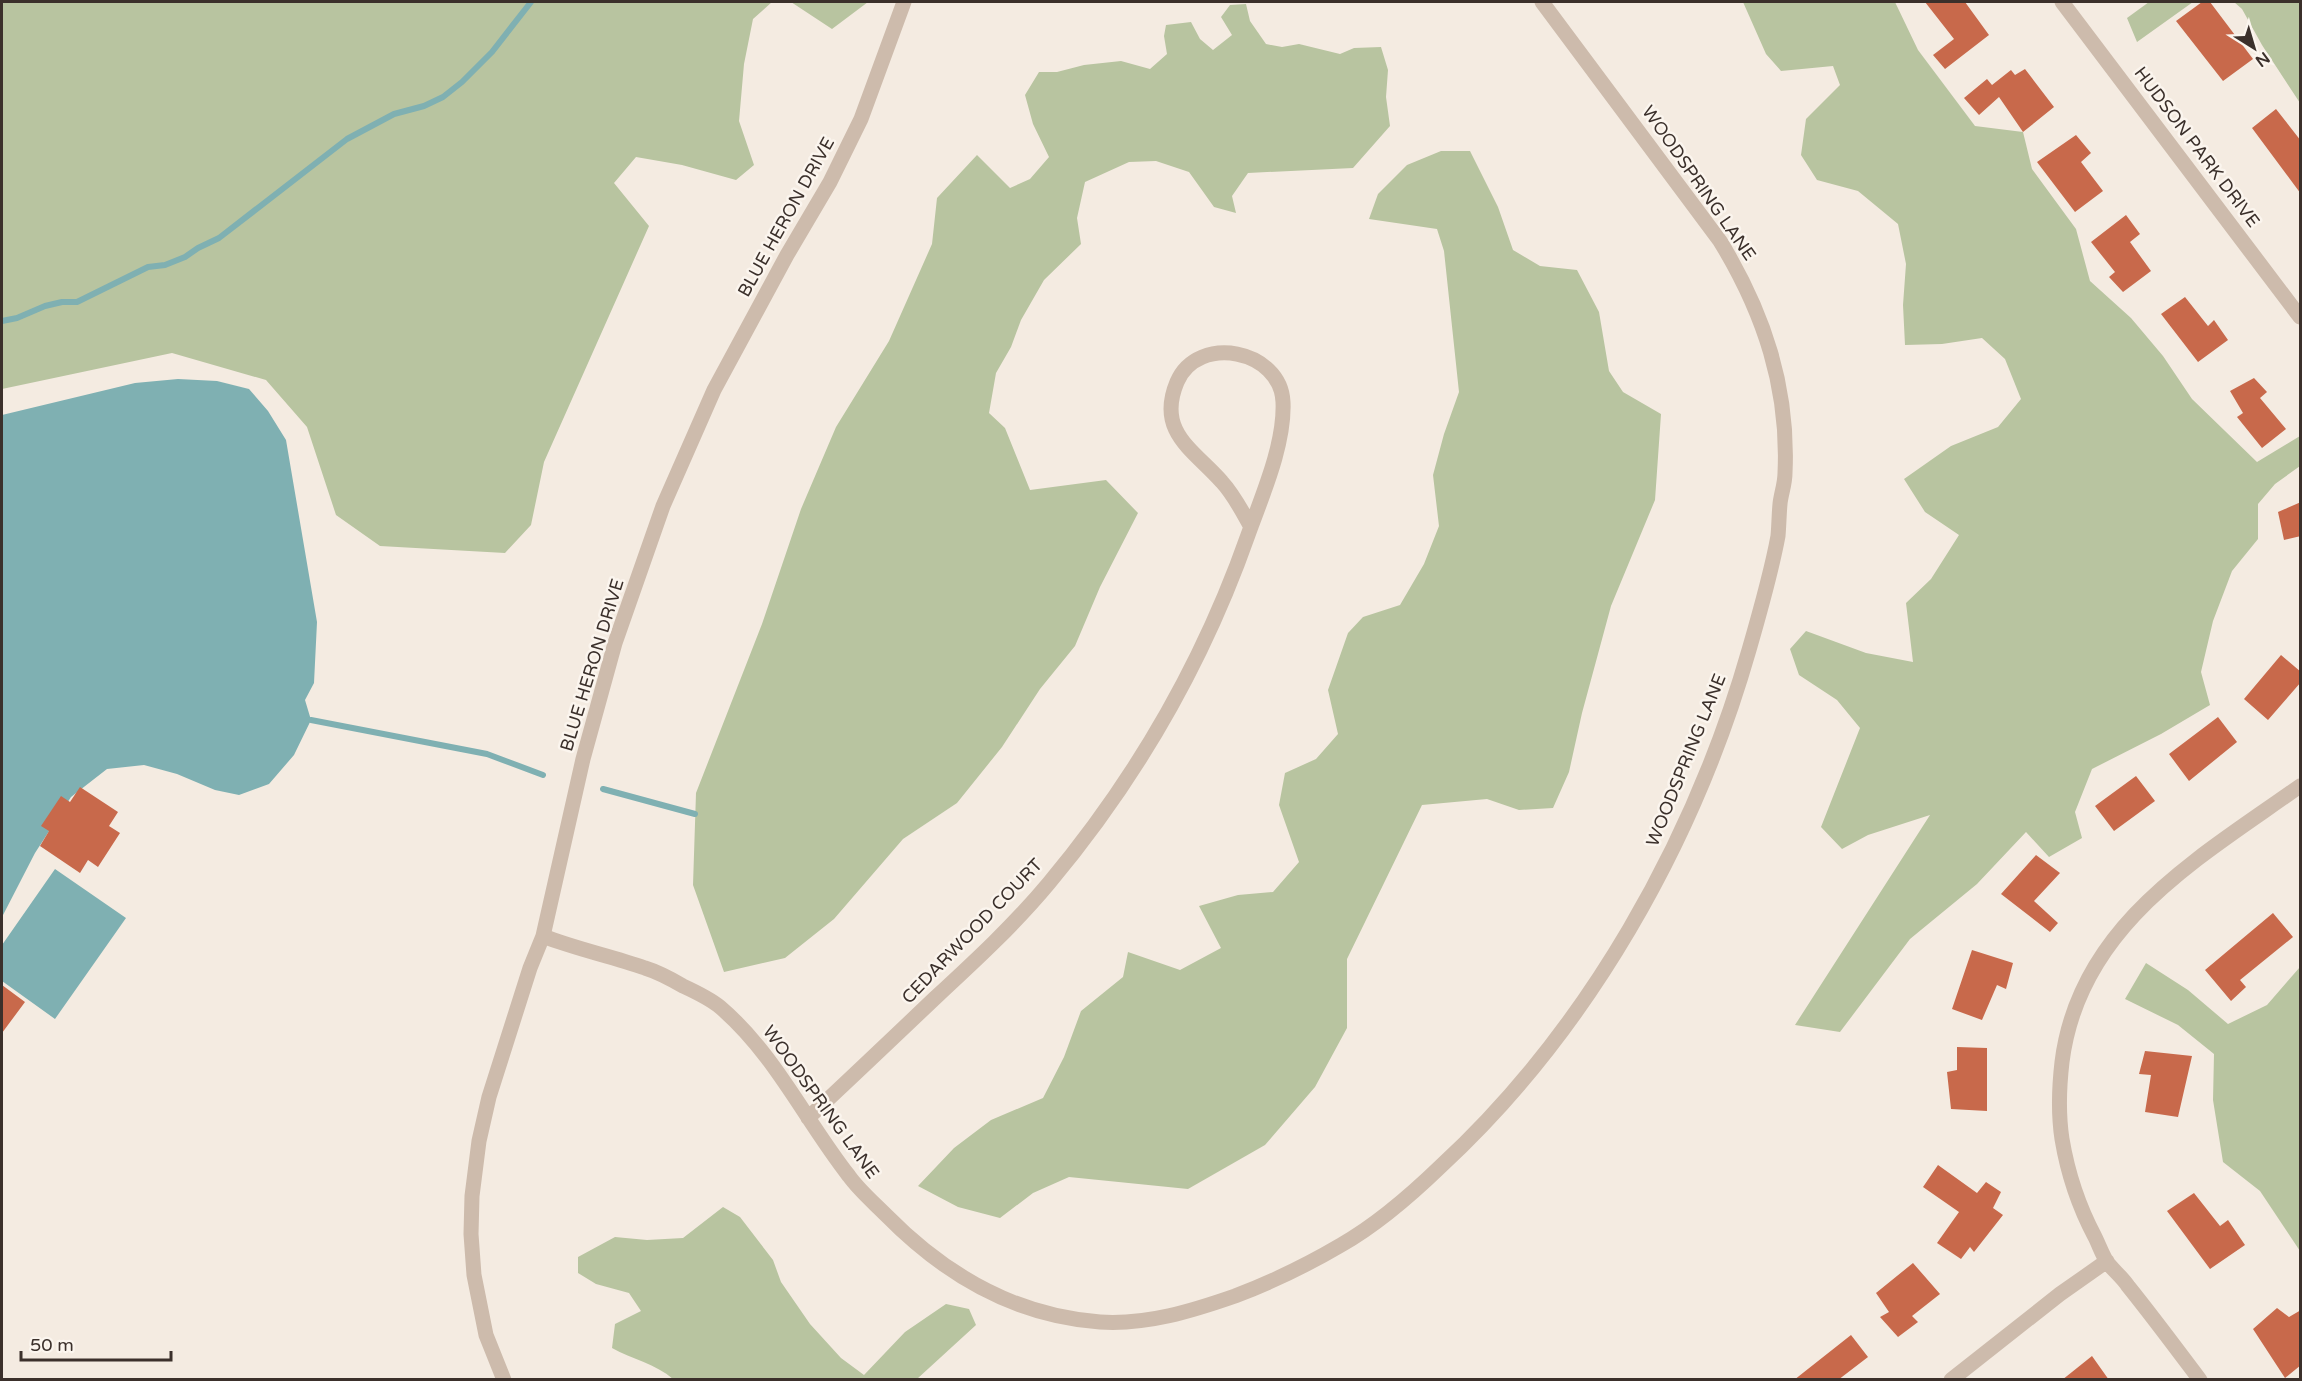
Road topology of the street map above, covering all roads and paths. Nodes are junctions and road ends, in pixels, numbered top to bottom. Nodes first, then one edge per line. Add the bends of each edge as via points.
1 (904, 2) edge
2 (1542, 2) edge
3 (2062, 2) edge
4 (2301, 317) edge
5 (1251, 527) junction
6 (2301, 786) edge
7 (543, 936) junction
8 (808, 1118) junction
9 (2107, 1261) junction
10 (504, 1380) edge
11 (1951, 1380) edge
12 (2200, 1380) edge

1 - 7 street, BLUE HERON DRIVE via 851,140 714,390 663,506 615,643 583,759
2 - 8 street, WOODSPRING LANE via 1720,241 1741,275 1770,346 1784,413 1785,468 1777,540 1740,683 1680,832 1631,925 1588,993 1547,1050 1478,1132 1409,1196 1353,1238 1270,1283 1190,1312 1138,1321 1100,1322 1041,1313 969,1282 904,1233 850,1179
3 - 4 street, HUDSON PARK DRIVE
5 - 5 street, CEDARWOOD COURT via 1280,440 1283,396 1278,381 1264,365 1237,353 1208,356 1191,364 1179,377 1172,396 1174,428 1188,449 1232,493
5 - 8 street, CEDARWOOD COURT via 1221,608 1176,699 1127,780 1090,831 1007,929
6 - 9 street via 2181,871 2149,899 2110,941 2073,1011 2064,1047 2059,1121 2068,1173 2079,1206
7 - 8 street, WOODSPRING LANE via 648,969 704,996 757,1043
7 - 10 street, BLUE HERON DRIVE via 489,1097 472,1196 474,1275 486,1335
9 - 11 street
9 - 12 street

